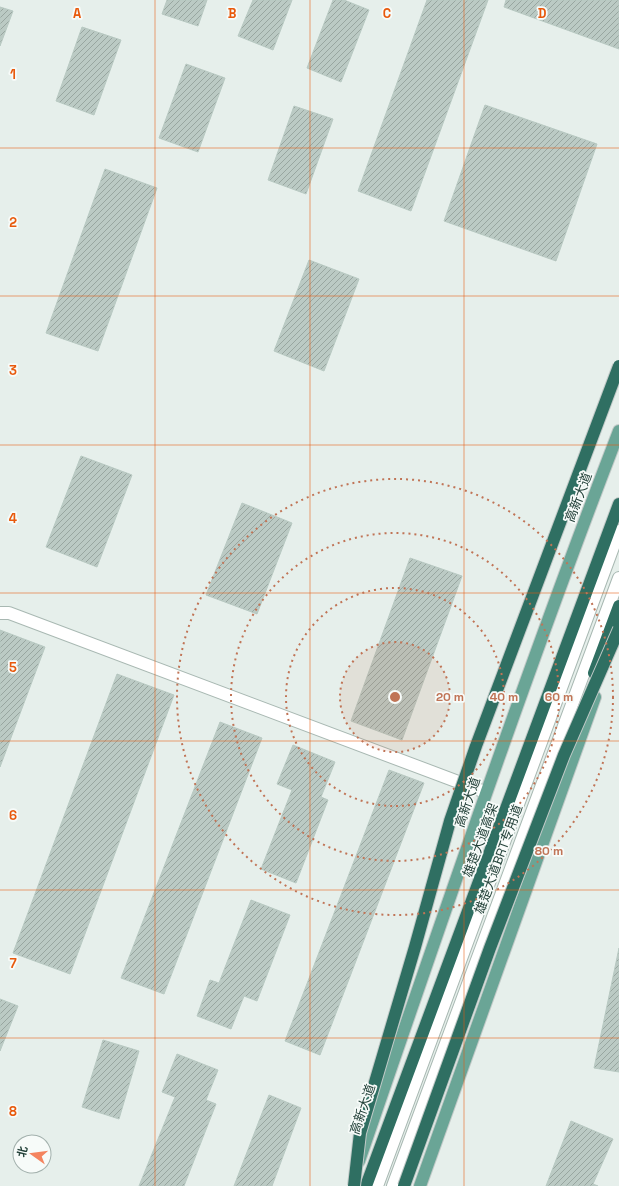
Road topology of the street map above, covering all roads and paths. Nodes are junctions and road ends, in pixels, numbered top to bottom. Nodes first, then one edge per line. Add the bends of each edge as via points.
1 (619, 366) edge
2 (619, 431) edge
3 (619, 504) edge
4 (619, 531) edge
5 (619, 578) edge
6 (619, 606) edge
7 (0, 613) edge
8 (619, 629) edge
9 (619, 632) edge
10 (564, 755) junction
11 (485, 792) junction
12 (352, 1186) edge
13 (366, 1186) edge
14 (377, 1186) edge
15 (393, 1186) edge
16 (404, 1186) edge
17 (420, 1186) edge

1 - 12 highway, bridge via 450,821 360,1133
2 - 11 main road, 高新大道 via 576,541
3 - 13 highway, 雄楚大道高架
4 - 14 street, 雄楚大道BRT专用道
5 - 15 street, 雄楚大道BRT专用道
6 - 10 highway, bridge
7 - 11 street via 9,613
8 - 10 highway, bridge
9 - 17 main road
10 - 16 highway, bridge via 490,948
11 - 12 main road, 高新大道

